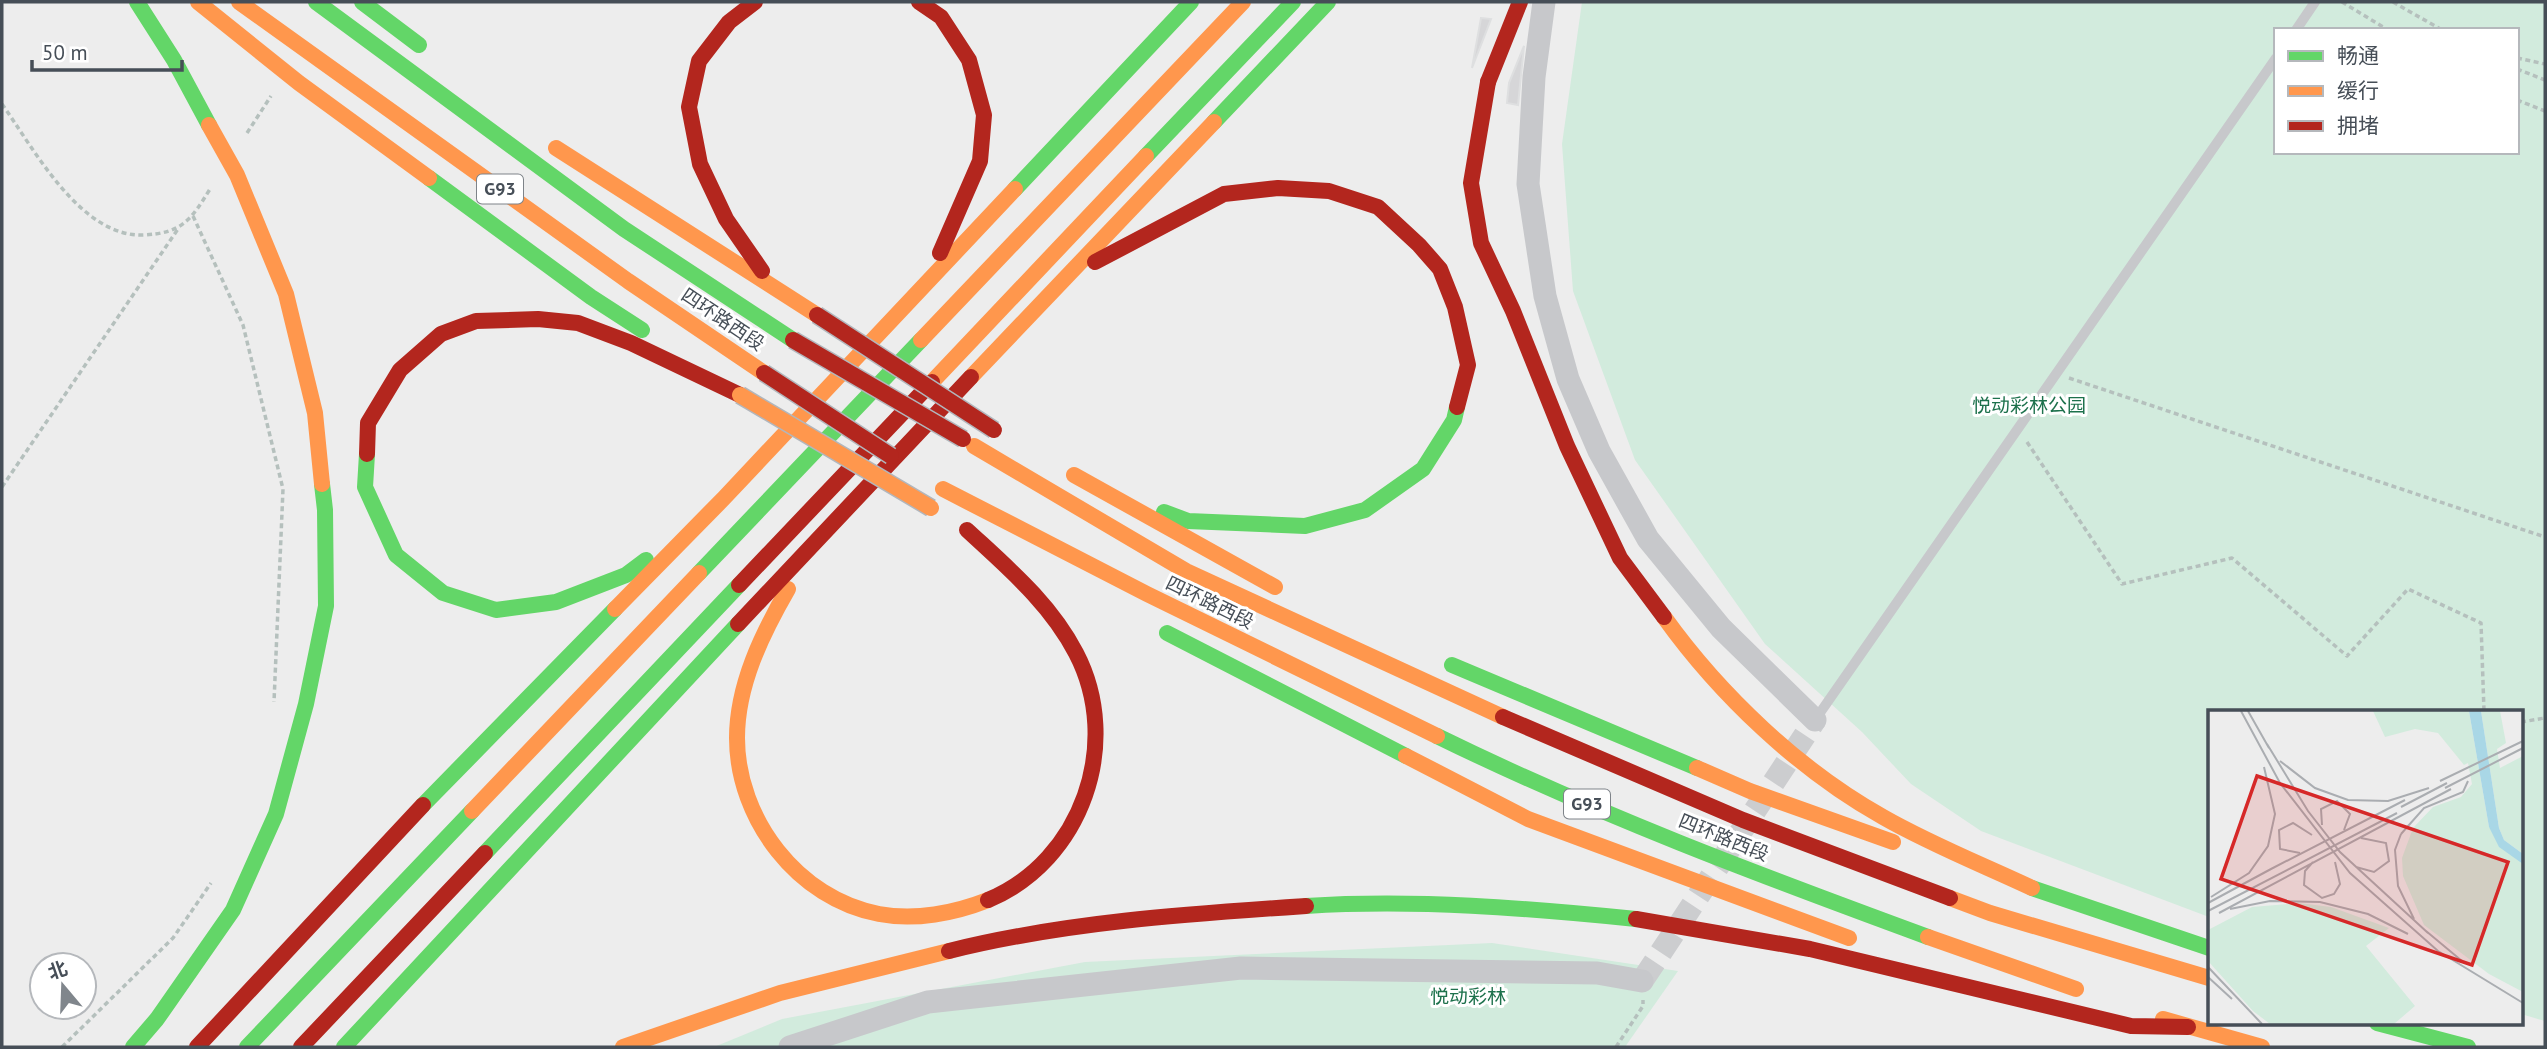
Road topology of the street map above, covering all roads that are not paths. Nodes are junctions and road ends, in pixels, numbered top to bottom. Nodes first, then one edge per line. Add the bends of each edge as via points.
1 (137, 2) edge
2 (198, 2) edge
3 (239, 2) edge
4 (316, 2) edge
5 (362, 2) edge
6 (755, 2) edge
7 (919, 2) edge
8 (1192, 2) edge
9 (1242, 2) edge
10 (1293, 2) edge
11 (1328, 2) edge
12 (1520, 2) edge
13 (1544, 2) edge
14 (2315, 2) edge
15 (2297, 28) edge
16 (429, 52) dead end
17 (2274, 61) edge
18 (540, 136) dead end
19 (1068, 276) junction
20 (926, 282) junction
21 (777, 289) junction
22 (740, 395) junction
23 (999, 433) dead end
24 (1059, 467) dead end
25 (909, 468) dead end
26 (1087, 482) junction
27 (937, 486) dead end
28 (724, 498) junction
29 (967, 530) junction
30 (825, 531) junction
31 (1016, 555) dead end
32 (1294, 596) dead end
33 (1150, 625) dead end
34 (1442, 661) dead end
35 (1815, 720) joint
36 (2044, 894) junction
37 (1864, 943) dead end
38 (2208, 948) edge
39 (1890, 952) dead end
40 (2208, 978) edge
41 (1642, 981) road end
42 (2088, 993) dead end
43 (2046, 1005) junction
44 (2138, 1010) dead end
45 (2381, 1024) edge
46 (2402, 1024) edge
47 (2188, 1027) junction
48 (2441, 1040) junction
49 (133, 1047) edge
50 (197, 1047) edge
51 (247, 1047) edge
52 (301, 1047) edge
53 (344, 1047) edge
54 (623, 1047) edge
55 (790, 1047) edge
56 (2262, 1047) edge
57 (2469, 1047) edge

1 - 49 main road via 237,175 286,294 315,413 325,510 326,606 276,814 233,910
2 - 22 main road via 299,83 580,288
3 - 25 main road, 四环路西段 / G93, bridge via 628,281
4 - 40 main road, 四环路西段 / G93, bridge via 624,229 793,340 1186,571 1517,723 1743,820 1990,913
5 - 16 main road
6 - 21 main road via 729,22 699,61 689,107 700,164 726,219
7 - 20 main road via 941,17 969,60 984,115 980,161
8 - 20 main road
9 - 51 main road
10 - 52 main road
11 - 19 main road
12 - 36 main road via 1488,82 1471,183 1480,243 1620,558 1691,655 1766,730 1827,782 1884,818
13 - 35 street via 1528,184 1545,296 1567,379 1599,451 1648,539 1721,628
14 - 15 lane
17 - 35 lane
18 - 21 main road
19 - 26 main road via 1224,194 1278,188 1329,191 1378,208 1440,269 1455,307 1468,365 1454,420 1423,469 1365,510 1305,526 1188,522
19 - 30 main road
20 - 28 main road
21 - 23 main road, bridge
22 - 28 main road via 631,342 578,323 538,318 476,321 441,334 400,370 368,423 365,487 396,555 443,593 496,610 556,602 626,575
22 - 29 main road, bridge
24 - 26 main road
26 - 32 main road
27 - 42 main road, 四环路西段 / G93 via 1494,764 1723,861 1975,956
28 - 50 main road via 423,805
29 - 30 main road via 1038,597 1077,654 1090,687 1096,726 1094,764 1068,834 1044,862 1010,891 969,909 930,917 878,915 834,898 801,877 772,846 751,809 744,784 738,760 738,718 747,677 785,594
29 - 31 main road
30 - 53 main road
33 - 37 main road via 1528,819
34 - 36 main road via 1750,791
36 - 38 main road
39 - 43 main road
41 - 55 street via 1597,973 1241,968 928,1002
43 - 47 main road via 2131,1026
43 - 54 main road via 1810,949 1657,921 1521,908 1325,905 1085,926 966,947 780,993
44 - 47 main road
45 - 48 main road
46 - 48 main road
47 - 56 main road
48 - 57 main road

